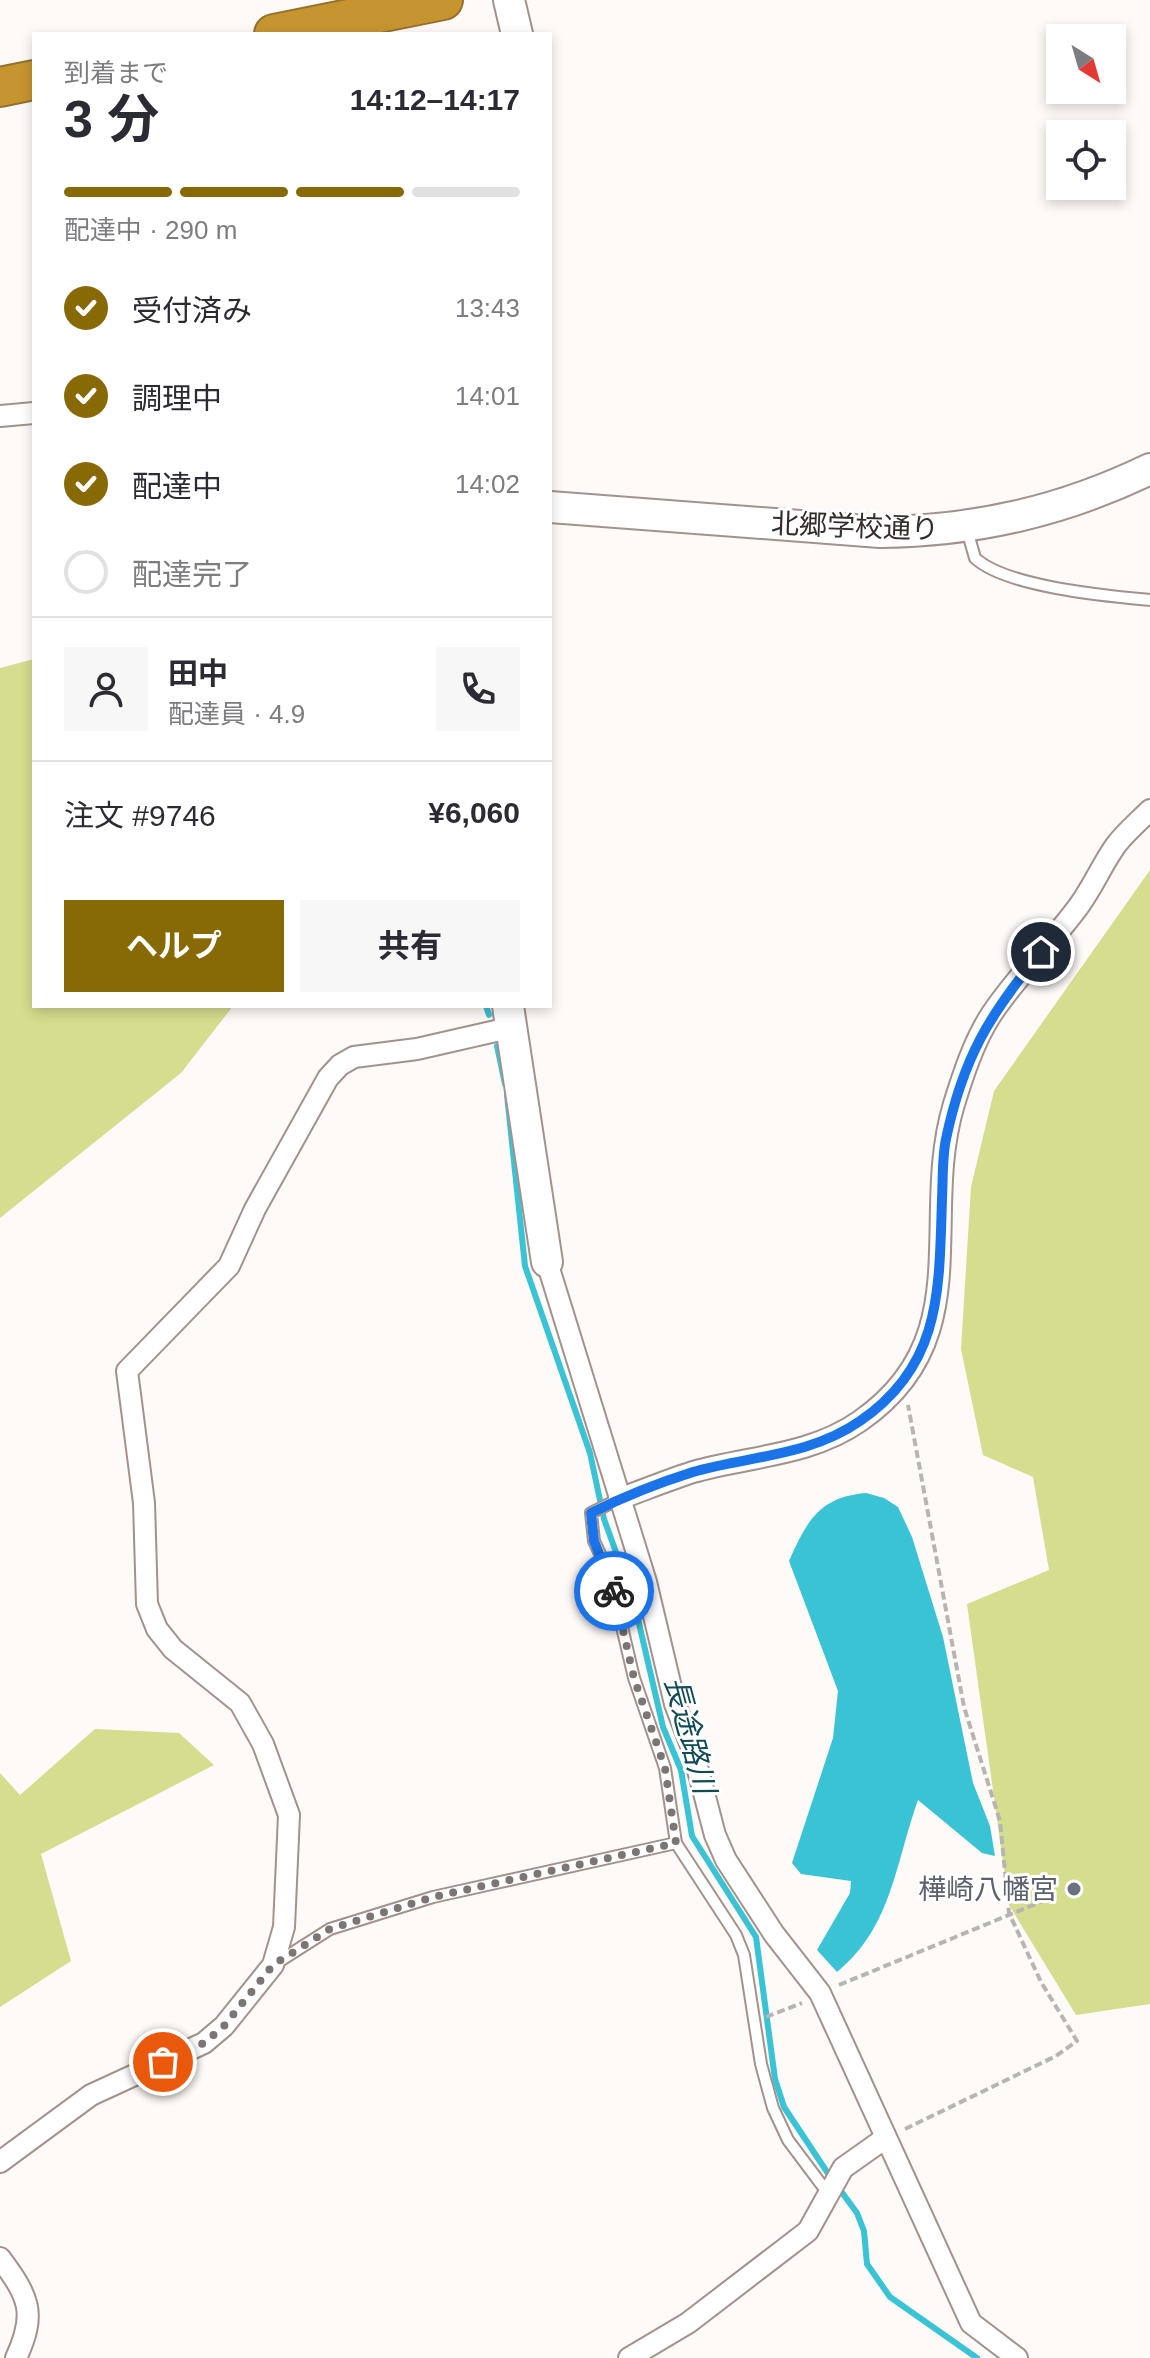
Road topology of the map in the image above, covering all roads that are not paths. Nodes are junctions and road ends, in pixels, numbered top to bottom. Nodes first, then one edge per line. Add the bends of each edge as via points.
1 (443, 0) edge
2 (509, 0) edge
3 (384, 6) edge
4 (282, 32) edge
5 (517, 32) edge
6 (32, 80) edge
7 (0, 87) edge
8 (32, 413) edge
9 (0, 416) edge
10 (1150, 469) edge
11 (552, 507) edge
12 (967, 528) junction
13 (1150, 600) edge
14 (1150, 810) edge
15 (511, 1016) edge
16 (547, 1262) joint
17 (619, 1499) junction
18 (676, 1843) junction
19 (273, 1965) junction
20 (884, 2139) junction
21 (0, 2162) edge
22 (827, 2192) junction
23 (0, 2258) edge
24 (16, 2358) edge
25 (629, 2358) edge
26 (1017, 2358) edge

1 - 3 highway
2 - 5 street
3 - 4 highway
6 - 7 highway
8 - 9 street
10 - 12 street, 北郷学校通り via 1057,508
11 - 12 street, 北郷学校通り via 880,532
12 - 13 lane via 975,558 1002,574
14 - 17 street via 1117,844 1076,910 989,1017 975,1047 945,1143 940,1260 930,1334 903,1383 861,1421 810,1446 693,1472
15 - 16 street
15 - 19 street via 417,1049 354,1057 340,1065 255,1209 229,1266 127,1371 144,1503 147,1604 173,1649 251,1717 289,1815 284,1927
16 - 17 street
17 - 18 lane via 591,1513 590,1522 610,1576 642,1707 665,1768
17 - 20 street via 715,1835 774,1934 820,1993
18 - 19 lane via 433,1897 330,1929
18 - 22 lane via 736,1935 773,2108 788,2140
19 - 21 street via 204,2043 91,2095
20 - 22 street via 843,2168
20 - 26 street via 971,2323
22 - 25 street via 808,2231 688,2323
23 - 24 street via 25,2293 30,2313 28,2333

